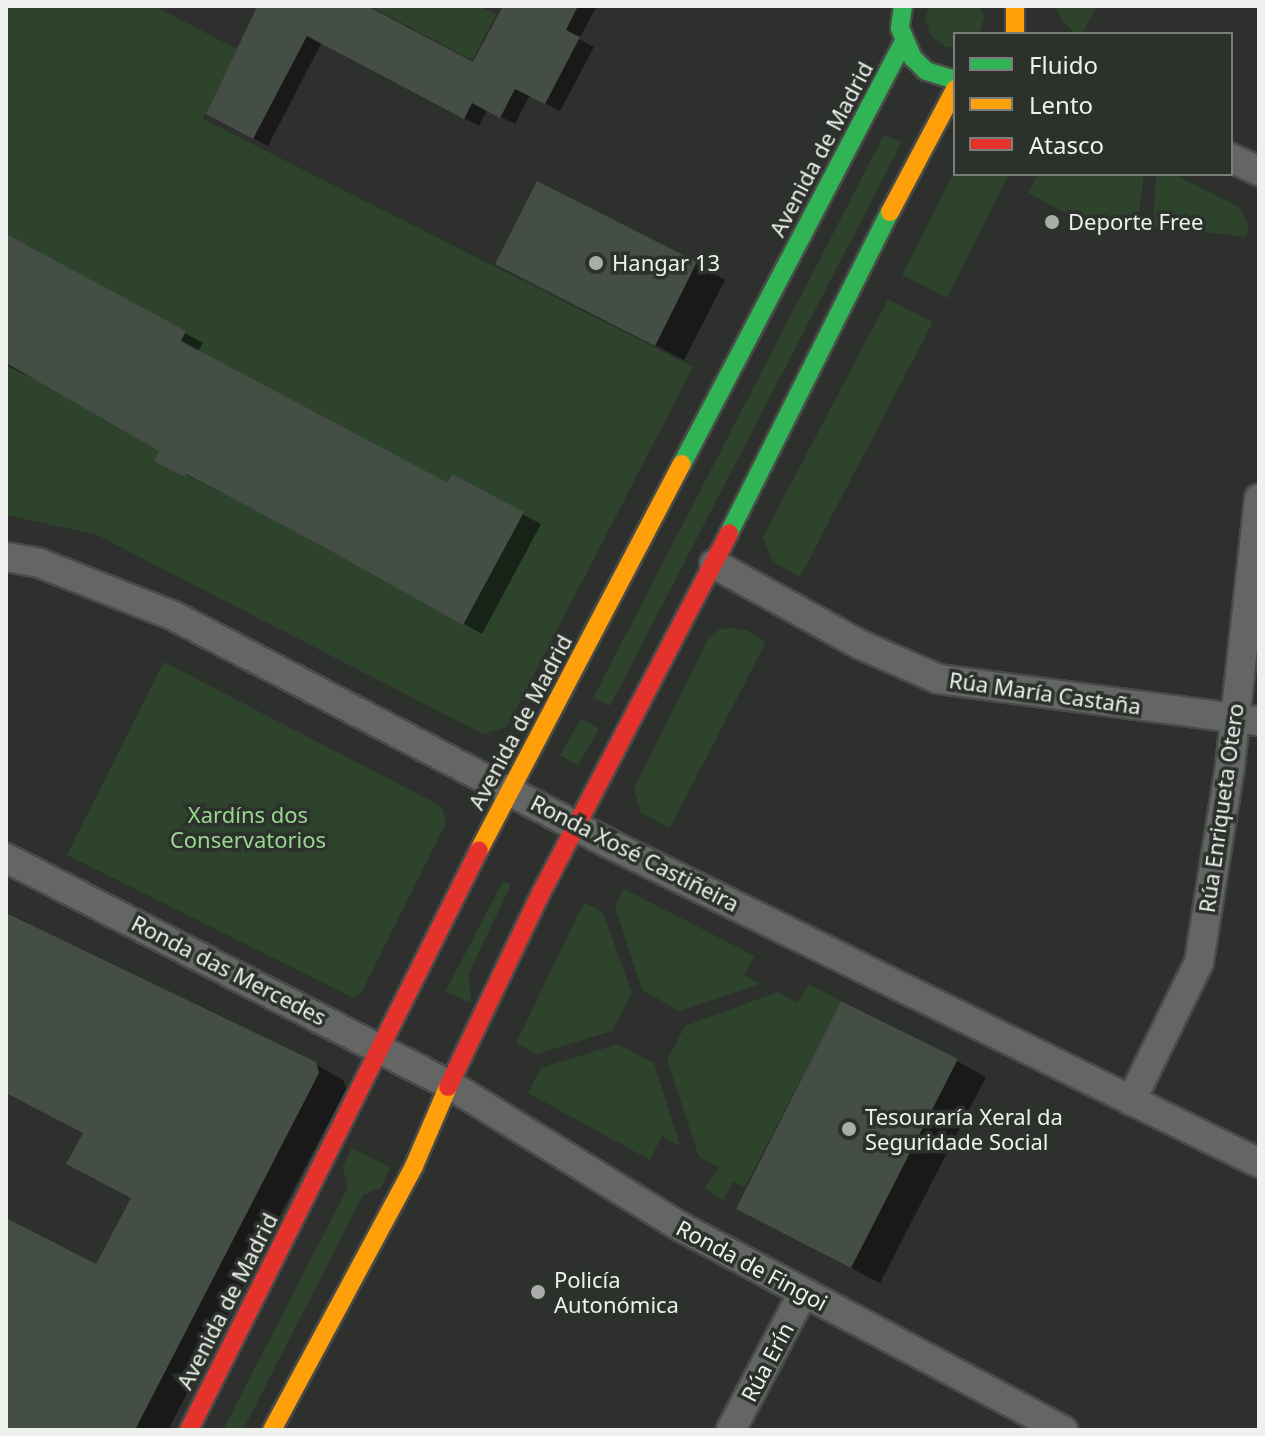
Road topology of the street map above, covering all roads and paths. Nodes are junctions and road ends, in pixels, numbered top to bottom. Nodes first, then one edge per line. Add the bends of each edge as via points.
1 (903, 6) edge
2 (1015, 6) edge
3 (1015, 32) edge
4 (904, 42) junction
5 (953, 79) edge
6 (953, 93) edge
7 (1233, 159) edge
8 (1259, 171) edge
9 (1259, 499) edge
10 (6, 557) edge
11 (714, 564) junction
12 (1247, 720) edge
13 (511, 790) junction
14 (578, 826) junction
15 (6, 858) edge
16 (380, 1048) junction
17 (450, 1085) junction
18 (1131, 1101) junction
19 (1259, 1163) edge
20 (803, 1293) junction
21 (189, 1430) edge
22 (272, 1430) edge
23 (731, 1430) edge
24 (1063, 1430) edge

1 - 4 street
2 - 3 street
4 - 5 street via 926,71
4 - 13 street, Avenida de Madrid
6 - 11 street
7 - 8 street
9 - 12 street, Rúa Enriqueta Otero
10 - 13 street, Ronda Xosé Castiñeira via 39,563 172,615
11 - 12 street, Rúa María Castaña via 861,645 938,679
11 - 14 street
12 - 18 street, Rúa Enriqueta Otero via 1199,962
13 - 14 street, Ronda Xosé Castiñeira
13 - 16 street, Avenida de Madrid
14 - 17 street via 476,1023
14 - 18 street, Ronda Xosé Castiñeira
15 - 16 street, Ronda das Mercedes
16 - 17 street, Ronda das Mercedes
16 - 21 street, Avenida de Madrid
17 - 20 street, Ronda de Fingoi via 681,1227
17 - 22 street via 414,1166
18 - 19 street, Ronda Xosé Castiñeira
20 - 23 street, Rúa Erín
20 - 24 street, Ronda de Fingoi

